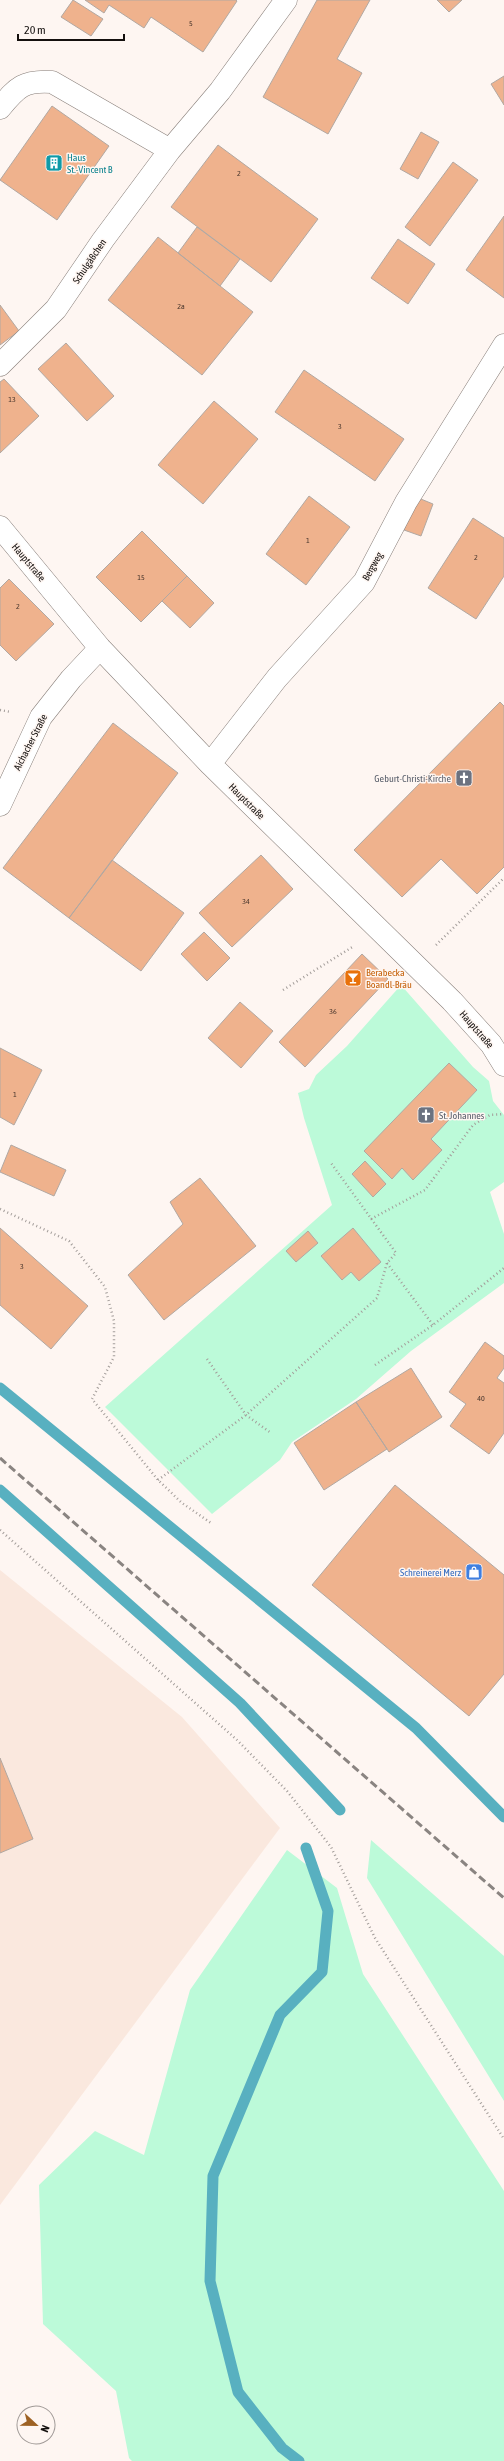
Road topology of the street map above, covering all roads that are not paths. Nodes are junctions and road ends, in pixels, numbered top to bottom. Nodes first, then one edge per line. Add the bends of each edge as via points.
1 (286, 0) edge
2 (0, 108) edge
3 (170, 150) junction
4 (504, 345) edge
5 (0, 365) edge
6 (0, 527) edge
7 (100, 648) junction
8 (210, 764) junction
9 (0, 805) edge
10 (504, 1066) edge

1 - 3 street, Schulgäßchen via 220,91
2 - 3 street via 17,87 36,81 52,82
3 - 5 street, Schulgäßchen via 103,240 56,309
4 - 8 street, Bergweg via 406,502 364,582 277,678
6 - 7 street, Hauptstraße
7 - 8 street, Hauptstraße
7 - 9 street, Aichacher Straße via 41,717
8 - 10 street, Hauptstraße via 452,1001 491,1044

